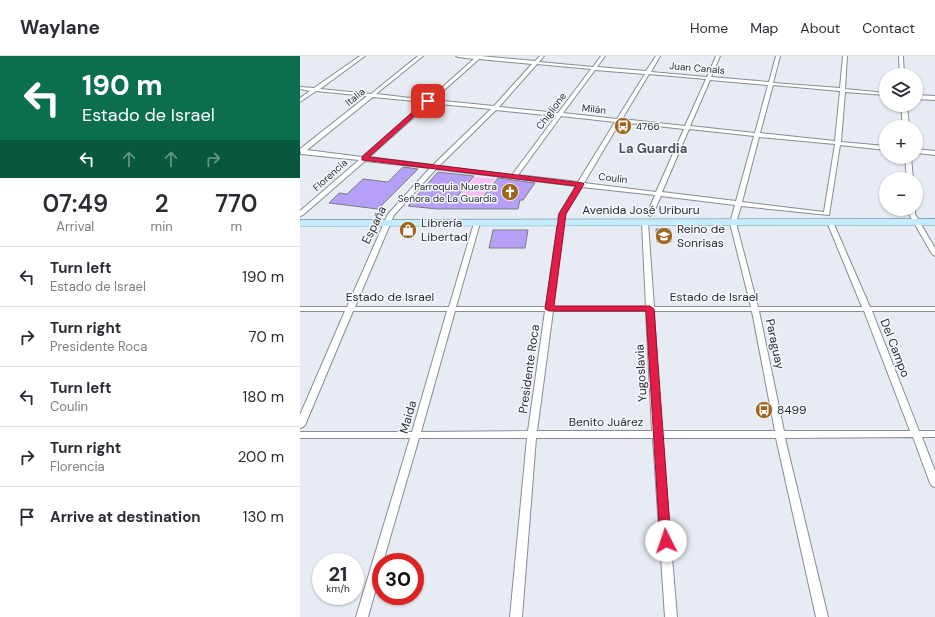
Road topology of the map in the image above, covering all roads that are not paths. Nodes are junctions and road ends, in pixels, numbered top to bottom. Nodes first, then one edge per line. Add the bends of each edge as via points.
1 (363, 56) edge
2 (421, 56) edge
3 (458, 56) edge
4 (542, 56) edge
5 (603, 56) edge
6 (658, 56) edge
7 (718, 56) edge
8 (778, 56) edge
9 (845, 56) edge
10 (901, 56) edge
11 (479, 57) edge
12 (536, 63) junction
13 (594, 68) junction
14 (902, 68) edge
15 (648, 73) junction
16 (708, 78) junction
17 (771, 84) junction
18 (300, 88) edge
19 (315, 89) junction
20 (842, 90) junction
21 (879, 93) edge
22 (372, 95) junction
23 (923, 97) edge
24 (935, 98) edge
25 (300, 100) edge
26 (428, 101) junction
27 (494, 108) junction
28 (560, 115) junction
29 (619, 121) junction
30 (687, 128) junction
31 (757, 135) junction
32 (838, 143) junction
33 (879, 147) edge
34 (301, 152) edge
35 (923, 152) edge
36 (935, 153) edge
37 (364, 158) junction
38 (434, 167) junction
39 (514, 176) junction
40 (581, 184) junction
41 (659, 194) junction
42 (738, 203) junction
43 (935, 214) edge
44 (923, 215) edge
45 (886, 216) edge
46 (915, 216) edge
47 (917, 216) edge
48 (388, 218) junction
49 (562, 218) junction
50 (647, 218) junction
51 (734, 218) junction
52 (829, 218) junction
53 (300, 220) edge
54 (935, 222) edge
55 (477, 223) junction
56 (935, 254) edge
57 (300, 308) edge
58 (350, 308) junction
59 (452, 309) junction
60 (549, 309) junction
61 (650, 309) junction
62 (755, 309) junction
63 (867, 309) junction
64 (935, 309) edge
65 (300, 425) edge
66 (416, 434) junction
67 (532, 434) junction
68 (657, 434) junction
69 (780, 434) junction
70 (915, 434) junction
71 (935, 434) edge
72 (300, 435) edge
73 (935, 483) edge
74 (362, 617) edge
75 (516, 617) edge
76 (671, 617) edge
77 (822, 617) edge

1 - 19 street
2 - 22 street, Italia
3 - 11 street, Juan Canals
4 - 12 street, España
5 - 13 street, Chiglione
6 - 15 street, Presidente Roca
7 - 16 street, Yugoslavia
8 - 17 street, Paraguay
9 - 20 street
10 - 14 street
11 - 12 street, Juan Canals
11 - 26 street, Florencia
12 - 13 street, Juan Canals
12 - 27 street, España
13 - 15 street, Juan Canals
13 - 28 street, Chiglione
15 - 16 street, Juan Canals
15 - 29 street, Presidente Roca
16 - 17 street, Juan Canals
16 - 30 street, Yugoslavia
17 - 20 street, Juan Canals
17 - 31 street, Paraguay
18 - 19 street, Milán
19 - 22 street, Milán
19 - 25 street
20 - 21 street, Juan Canals
20 - 32 street
22 - 26 street, Milán
22 - 34 street, Italia
23 - 24 street
26 - 27 street, Milán
26 - 37 street, Florencia
27 - 28 street, Milán
27 - 38 street, España
28 - 29 street, Milán
28 - 39 street, Chiglione
29 - 30 street, Milán
29 - 40 street, Presidente Roca
30 - 31 street, Milán
30 - 41 street, Yugoslavia
31 - 32 street, Milán
31 - 42 street, Paraguay
32 - 33 street, Milán
32 - 52 street
34 - 37 street, Coulin
35 - 36 street
37 - 38 street, Coulin
37 - 53 street, Florencia
38 - 39 street, Coulin
38 - 48 street, España
39 - 40 street, Coulin
40 - 41 street, Coulin
40 - 49 street, Presidente Roca
41 - 42 street, Coulin
41 - 50 street, Yugoslavia
42 - 51 street, Paraguay
42 - 52 street, Coulin
43 - 44 main road, Avenida José Uriburu
45 - 52 main road, Avenida José Uriburu
46 - 56 street
47 - 54 main road, Avenida José Uriburu
48 - 49 main road, Avenida José Uriburu
48 - 53 main road, Avenida José Uriburu
48 - 55 main road, Avenida José Uriburu
48 - 58 street, España
49 - 50 main road, Avenida José Uriburu
49 - 55 main road, Avenida José Uriburu
49 - 60 street, Presidente Roca
50 - 51 main road, Avenida José Uriburu
50 - 61 street, Yugoslavia
51 - 52 main road, Avenida José Uriburu
51 - 62 street, Paraguay
52 - 63 street, Del Campo
55 - 59 street, Maida
57 - 58 street, Estado de Israel
58 - 59 street, Estado de Israel
58 - 65 street, España
59 - 60 street, Estado de Israel
59 - 66 street, Maida
60 - 61 street, Estado de Israel
60 - 67 street, Presidente Roca
61 - 62 street, Estado de Israel
61 - 68 street, Yugoslavia
62 - 63 street, Estado de Israel
62 - 69 street, Paraguay
63 - 64 street, Estado de Israel
63 - 70 street, Del Campo
66 - 67 street, Benito Juárez
66 - 72 street, Benito Juárez
66 - 74 street, Maida
67 - 68 street, Benito Juárez
67 - 75 street, Presidente Roca
68 - 69 street, Benito Juárez
68 - 76 street, Yugoslavia
69 - 70 street, Benito Juárez
69 - 77 street, Paraguay
70 - 71 street, Benito Juárez
70 - 73 street, Del Campo

